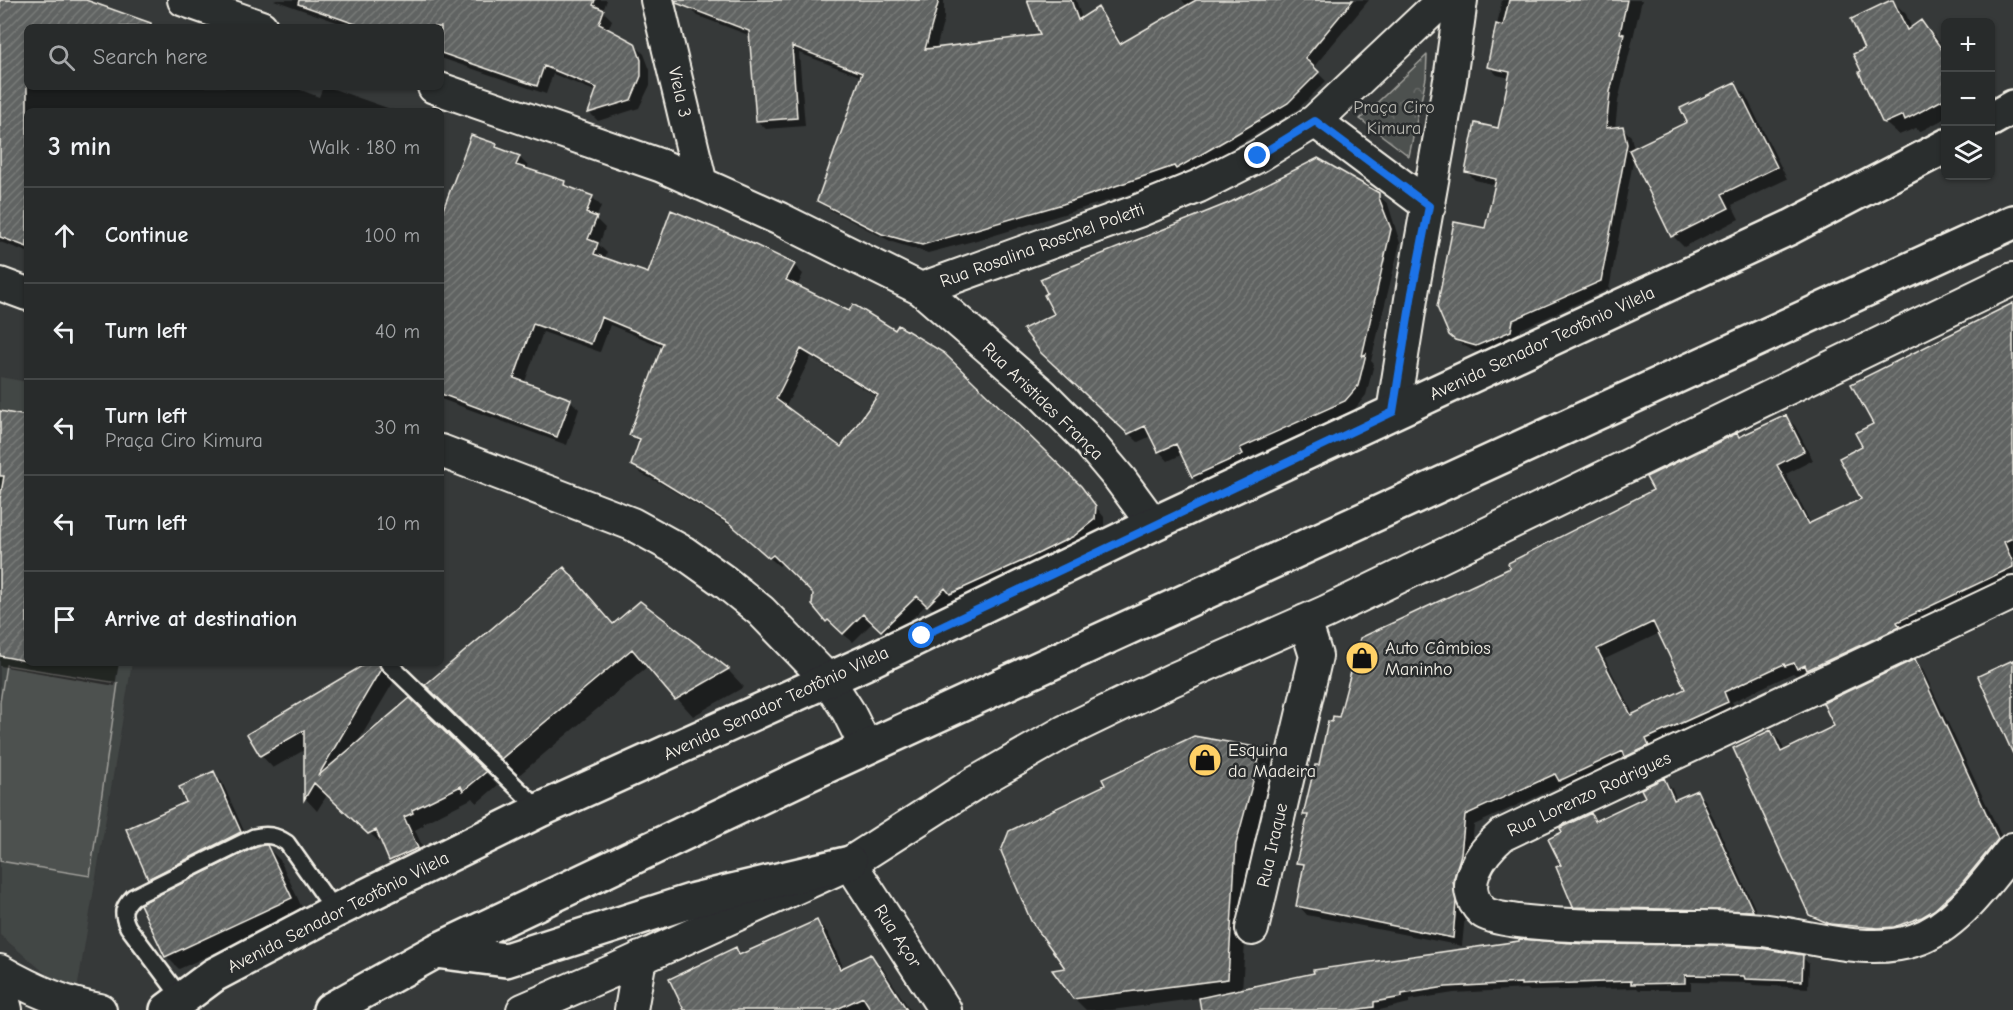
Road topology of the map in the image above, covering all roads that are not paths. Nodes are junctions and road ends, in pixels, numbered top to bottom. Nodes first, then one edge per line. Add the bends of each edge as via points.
1 (184, 0) edge
2 (657, 0) edge
3 (1443, 0) edge
4 (1461, 0) edge
5 (252, 24) edge
6 (443, 90) edge
7 (2013, 107) edge
8 (1995, 117) edge
9 (1315, 121) junction
10 (1941, 149) edge
11 (701, 184) junction
12 (1429, 206) junction
13 (2013, 222) edge
14 (2013, 279) edge
15 (0, 284) edge
16 (921, 289) junction
17 (24, 293) edge
18 (1393, 412) junction
19 (444, 452) edge
20 (1153, 524) junction
21 (2013, 593) edge
22 (1305, 621) junction
23 (391, 666) edge
24 (828, 680) junction
25 (866, 747) junction
26 (540, 810) junction
27 (2013, 849) edge
28 (850, 863) junction
29 (335, 911) junction
30 (1252, 929) dead end
31 (436, 951) junction
32 (640, 958) junction
33 (0, 971) edge
34 (0, 986) edge
35 (175, 1005) edge
36 (6, 1010) edge
37 (100, 1010) edge
38 (330, 1010) edge
39 (522, 1010) edge
40 (631, 1010) edge
41 (945, 1010) edge

1 - 5 street
2 - 11 street, Viela 3
3 - 9 street, Rua Rosalina Roschel Poletti
4 - 12 street
6 - 11 street, Rua Rosalina Roschel Poletti via 662,166
7 - 8 main road
9 - 12 street
9 - 16 street, Rua Rosalina Roschel Poletti via 1199,186
10 - 18 main road, Avenida Senador Teotônio Vilela via 1791,227
11 - 16 street, Rua Rosalina Roschel Poletti
12 - 18 street
13 - 25 main road
14 - 22 street
15 - 17 street
16 - 20 street, Rua Aristides França via 1083,435
18 - 20 main road, Avenida Senador Teotônio Vilela
19 - 24 street via 632,524 683,552 761,611
20 - 24 main road, Avenida Senador Teotônio Vilela
21 - 27 street, Rua Lorenzo Rodrigues via 1502,835 1477,862 1471,882 1474,899 1483,912 1502,919 1613,927 1722,927 1856,945 1888,945 1914,941 1938,930 1958,913
22 - 28 street via 1064,732
22 - 30 street, Rua Iraque via 1316,656
23 - 26 lane
24 - 25 street
24 - 26 main road, Avenida Senador Teotônio Vilela
25 - 31 main road
26 - 29 main road, Avenida Senador Teotônio Vilela
28 - 31 main road via 694,900 506,960
28 - 32 street
28 - 41 street, Rua Açor
29 - 35 main road, Avenida Senador Teotônio Vilela via 214,975
29 - 35 lane via 287,843 267,834 133,897 124,906 123,917
31 - 38 main road
32 - 39 street
32 - 40 street
33 - 37 street via 38,991
34 - 36 street

